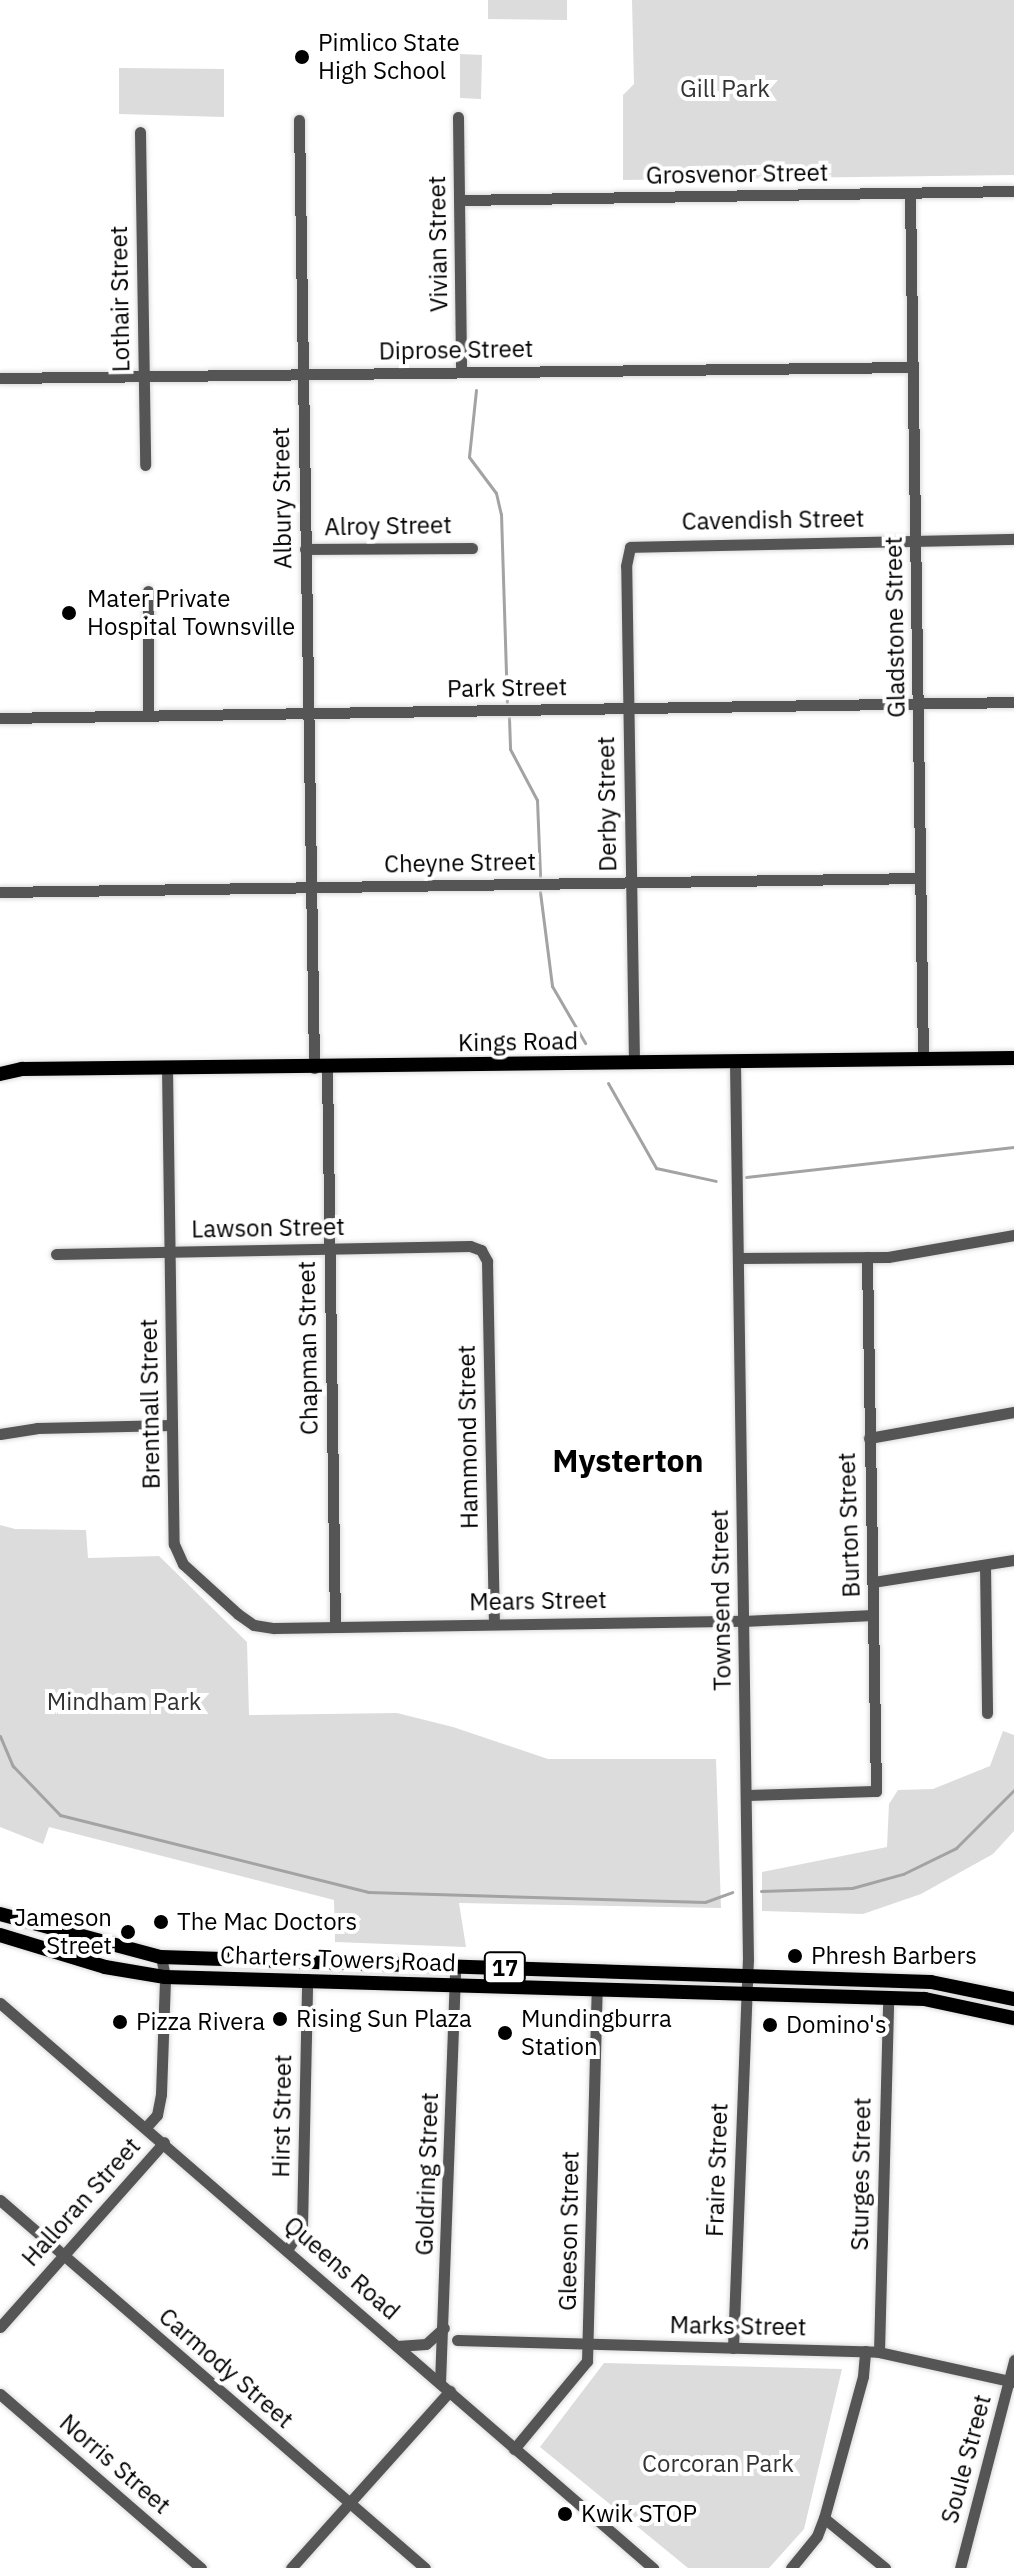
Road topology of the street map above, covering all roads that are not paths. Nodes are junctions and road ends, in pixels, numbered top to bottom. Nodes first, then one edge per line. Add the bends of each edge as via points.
1 (458, 117) dead end
2 (299, 120) dead end
3 (140, 132) dead end
4 (1014, 191) edge
5 (910, 194) junction
6 (460, 200) junction
7 (913, 367) junction
8 (461, 372) junction
9 (303, 374) junction
10 (143, 376) junction
11 (0, 378) edge
12 (145, 465) dead end
13 (1014, 539) edge
14 (916, 540) junction
15 (630, 547) joint
16 (472, 548) dead end
17 (305, 549) junction
18 (148, 591) dead end
19 (1014, 702) edge
20 (918, 704) junction
21 (628, 709) junction
22 (308, 713) junction
23 (148, 716) junction
24 (0, 718) edge
25 (920, 878) junction
26 (630, 882) junction
27 (311, 887) junction
28 (0, 892) edge
29 (1014, 1058) edge
30 (735, 1060) junction
31 (923, 1060) junction
32 (0, 1062) edge
33 (634, 1062) junction
34 (167, 1067) junction
35 (320, 1067) junction
36 (22, 1069) junction
37 (0, 1074) edge
38 (1014, 1235) edge
39 (329, 1249) junction
40 (481, 1250) joint
41 (171, 1252) junction
42 (56, 1254) dead end
43 (867, 1257) junction
44 (738, 1258) junction
45 (1014, 1412) edge
46 (172, 1425) junction
47 (0, 1434) edge
48 (869, 1438) junction
49 (1014, 1560) edge
50 (985, 1565) junction
51 (873, 1582) junction
52 (873, 1615) junction
53 (743, 1621) junction
54 (494, 1624) junction
55 (335, 1627) junction
56 (987, 1713) dead end
57 (746, 1795) junction
58 (0, 1914) edge
59 (0, 1935) edge
60 (161, 1957) junction
61 (455, 1967) junction
62 (748, 1968) junction
63 (165, 1977) junction
64 (307, 1979) junction
65 (455, 1984) junction
66 (597, 1989) junction
67 (745, 1994) junction
68 (888, 1998) junction
69 (1014, 1999) edge
70 (0, 2003) edge
71 (1014, 2018) edge
72 (147, 2126) junction
73 (164, 2142) junction
74 (0, 2200) edge
75 (287, 2250) junction
76 (63, 2256) junction
77 (0, 2327) edge
78 (444, 2328) junction
79 (457, 2340) dead end
80 (588, 2344) junction
81 (397, 2346) junction
82 (733, 2348) junction
83 (865, 2351) junction
84 (879, 2352) junction
85 (1014, 2360) edge
86 (1011, 2381) edge
87 (440, 2383) junction
88 (450, 2391) junction
89 (0, 2394) edge
90 (514, 2449) junction
91 (350, 2503) junction
92 (824, 2518) junction
93 (201, 2568) edge
94 (291, 2568) edge
95 (425, 2568) edge
96 (653, 2568) edge
97 (791, 2568) edge
98 (885, 2568) edge
99 (960, 2568) edge

1 - 6 street, Vivian Street
2 - 9 street, Albury Street
3 - 10 street, Lothair Street
4 - 5 street, Grosvenor Street
5 - 6 street, Grosvenor Street
5 - 7 street, Gladstone Street
6 - 8 street, Vivian Street
7 - 8 street, Diprose Street
7 - 14 street, Gladstone Street
8 - 9 street, Diprose Street
9 - 10 street, Diprose Street
9 - 17 street, Albury Street
10 - 11 street, Diprose Street
10 - 12 street, Lothair Street
13 - 14 street, Cavendish Street
14 - 15 street, Cavendish Street
14 - 20 street, Gladstone Street
15 - 21 street, Derby Street
16 - 17 street, Alroy Street
17 - 22 street, Albury Street
18 - 23 street
19 - 20 street, Park Street
20 - 21 street, Park Street
20 - 25 street, Gladstone Street
21 - 22 street, Park Street
21 - 26 street, Derby Street
22 - 23 street, Park Street
22 - 27 street, Albury Street
23 - 24 street, Park Street
25 - 26 street, Cheyne Street
25 - 31 street, Gladstone Street
26 - 27 street, Cheyne Street
26 - 33 street, Derby Street
27 - 28 street, Cheyne Street
27 - 35 street, Albury Street
29 - 31 main road, Kings Road
30 - 31 main road, Kings Road
30 - 33 main road, Kings Road
30 - 44 street, Townsend Street
32 - 36 main road, Kings Road
33 - 35 main road, Kings Road
34 - 35 main road, Kings Road
34 - 36 main road, Kings Road
34 - 41 street, Brentnall Street
35 - 39 street, Chapman Street
36 - 37 main road, Kings Road
38 - 43 street
39 - 40 street, Lawson Street
39 - 41 street, Lawson Street
39 - 55 street, Chapman Street
40 - 54 street, Hammond Street via 487,1261
41 - 42 street, Lawson Street
41 - 46 street, Brentnall Street
43 - 44 street
43 - 48 street, Burton Street
44 - 53 street, Townsend Street
45 - 48 street
46 - 47 street via 37,1428
46 - 55 street, Brentnall Street via 174,1544 183,1564 254,1625
48 - 51 street, Burton Street
49 - 50 street
50 - 51 street
50 - 56 street
51 - 52 street, Burton Street
52 - 53 street, Mears Street
52 - 57 street, Burton Street via 876,1791
53 - 54 street, Mears Street
53 - 57 street, Townsend Street
54 - 55 street, Mears Street
57 - 62 street, Townsend Street
58 - 60 main road, Charters Towers Road / 17
59 - 63 main road, Charters Towers Road / 17 via 105,1967
60 - 61 main road, Charters Towers Road / 17
60 - 63 street
61 - 62 main road, Charters Towers Road / 17
61 - 65 street, Goldring Street
62 - 67 street, Townsend Street
62 - 69 main road, Charters Towers Road / 17 via 931,1982
63 - 64 main road, Charters Towers Road / 17
63 - 72 street via 161,2094 157,2115
64 - 65 main road, Charters Towers Road / 17
64 - 75 street, Hirst Street via 302,2227
65 - 66 main road, Charters Towers Road / 17
65 - 78 street, Goldring Street
66 - 67 main road, Charters Towers Road / 17
66 - 80 street, Gleeson Street
67 - 68 main road, Charters Towers Road / 17
67 - 82 street, Fraire Street
68 - 71 main road, Charters Towers Road / 17 via 944,2002
68 - 84 street, Sturges Street
70 - 72 street, Queens Road
72 - 73 street, Queens Road
73 - 75 street, Queens Road
73 - 76 street, Halloran Street
74 - 76 street, Carmody Street
75 - 81 street, Queens Road
76 - 77 street, Halloran Street
76 - 91 street, Carmody Street
78 - 81 street via 426,2344
78 - 87 street, Goldring Street
79 - 80 street, Marks Street
80 - 82 street, Marks Street
80 - 90 street, Gleeson Street via 587,2361
81 - 87 street, Queens Road
82 - 83 street, Marks Street
83 - 84 street, Marks Street
83 - 92 street via 863,2376
84 - 86 street, Marks Street
85 - 86 street, Soule Street
86 - 99 street, Soule Street
87 - 88 street, Queens Road
88 - 90 street, Queens Road
88 - 91 street
89 - 93 street, Norris Street
90 - 96 street, Queens Road
91 - 94 street
91 - 95 street, Carmody Street
92 - 97 street via 817,2536
92 - 98 street

